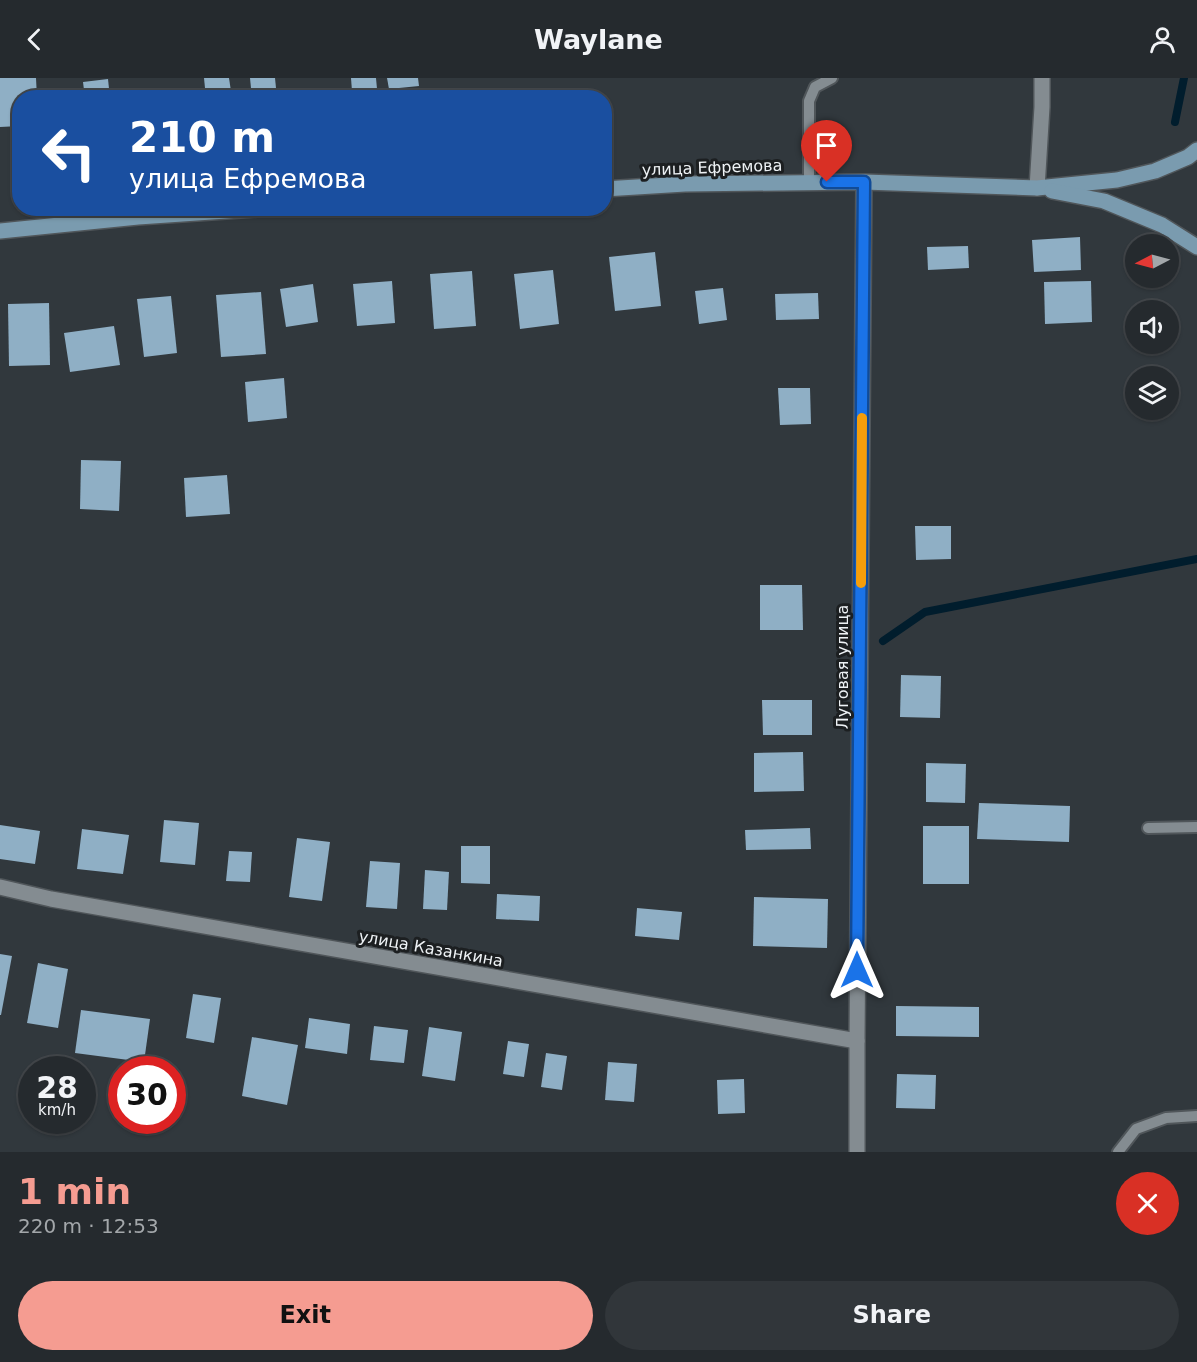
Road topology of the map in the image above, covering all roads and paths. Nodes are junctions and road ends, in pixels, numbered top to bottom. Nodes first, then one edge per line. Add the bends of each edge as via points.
1 (832, 78) edge
2 (1042, 78) edge
3 (1197, 150) edge
4 (809, 182) junction
5 (864, 182) junction
6 (1037, 188) junction
7 (612, 189) edge
8 (153, 216) edge
9 (0, 231) edge
10 (1197, 247) edge
11 (1197, 827) edge
12 (1148, 828) dead end
13 (0, 887) edge
14 (857, 1041) junction
15 (1197, 1116) edge
16 (857, 1152) edge
17 (1118, 1152) edge

1 - 4 lane via 815,87 809,101
2 - 6 street
3 - 6 main road via 1155,171 1117,180
4 - 5 main road, улица Ефремова
4 - 7 main road, улица Ефремова
5 - 6 main road, улица Ефремова
5 - 14 street, Луговая улица
6 - 10 main road via 1104,201 1162,225
8 - 9 main road
11 - 12 lane
13 - 14 street, улица Казанкина
14 - 16 street, Луговая улица
15 - 17 lane via 1166,1118 1136,1130

